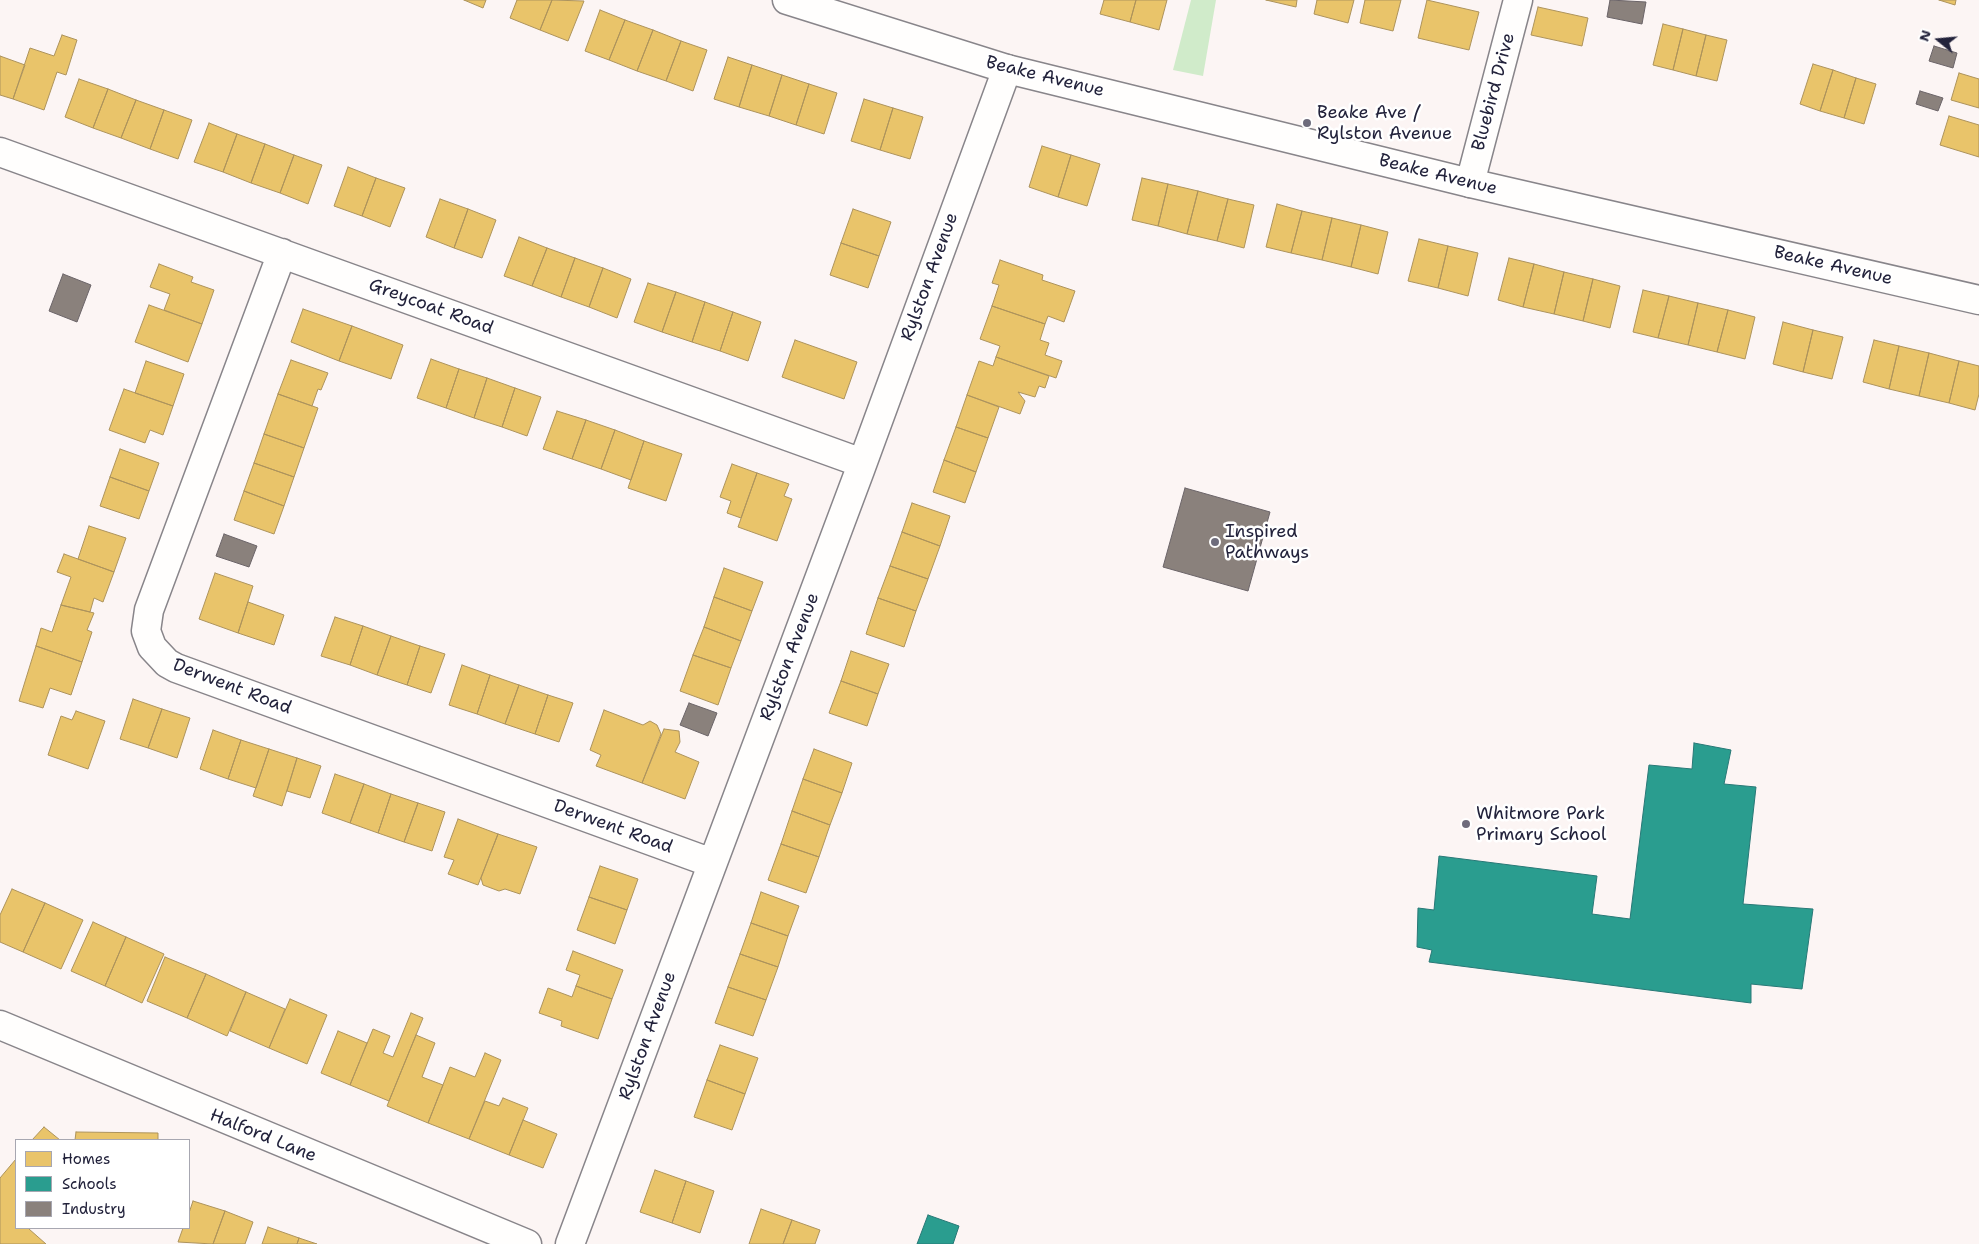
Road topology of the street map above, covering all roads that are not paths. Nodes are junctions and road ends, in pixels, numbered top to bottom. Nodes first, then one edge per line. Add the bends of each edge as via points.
1 (787, 0) edge
2 (1518, 0) edge
3 (1007, 70) junction
4 (0, 152) edge
5 (1470, 183) junction
6 (282, 253) junction
7 (1979, 300) edge
8 (862, 463) junction
9 (712, 863) junction
10 (0, 1025) edge
11 (527, 1244) edge
12 (570, 1244) edge

1 - 3 street, Beake Avenue
2 - 5 street, Bluebird Drive
3 - 5 street, Beake Avenue
3 - 8 street, Rylston Avenue
4 - 6 street, Greycoat Road
5 - 7 street, Beake Avenue
6 - 8 street, Greycoat Road
6 - 9 street, Derwent Road via 149,610 146,631 152,647 163,660 176,668
8 - 9 street, Rylston Avenue
9 - 12 street, Rylston Avenue
10 - 11 street, Halford Lane

